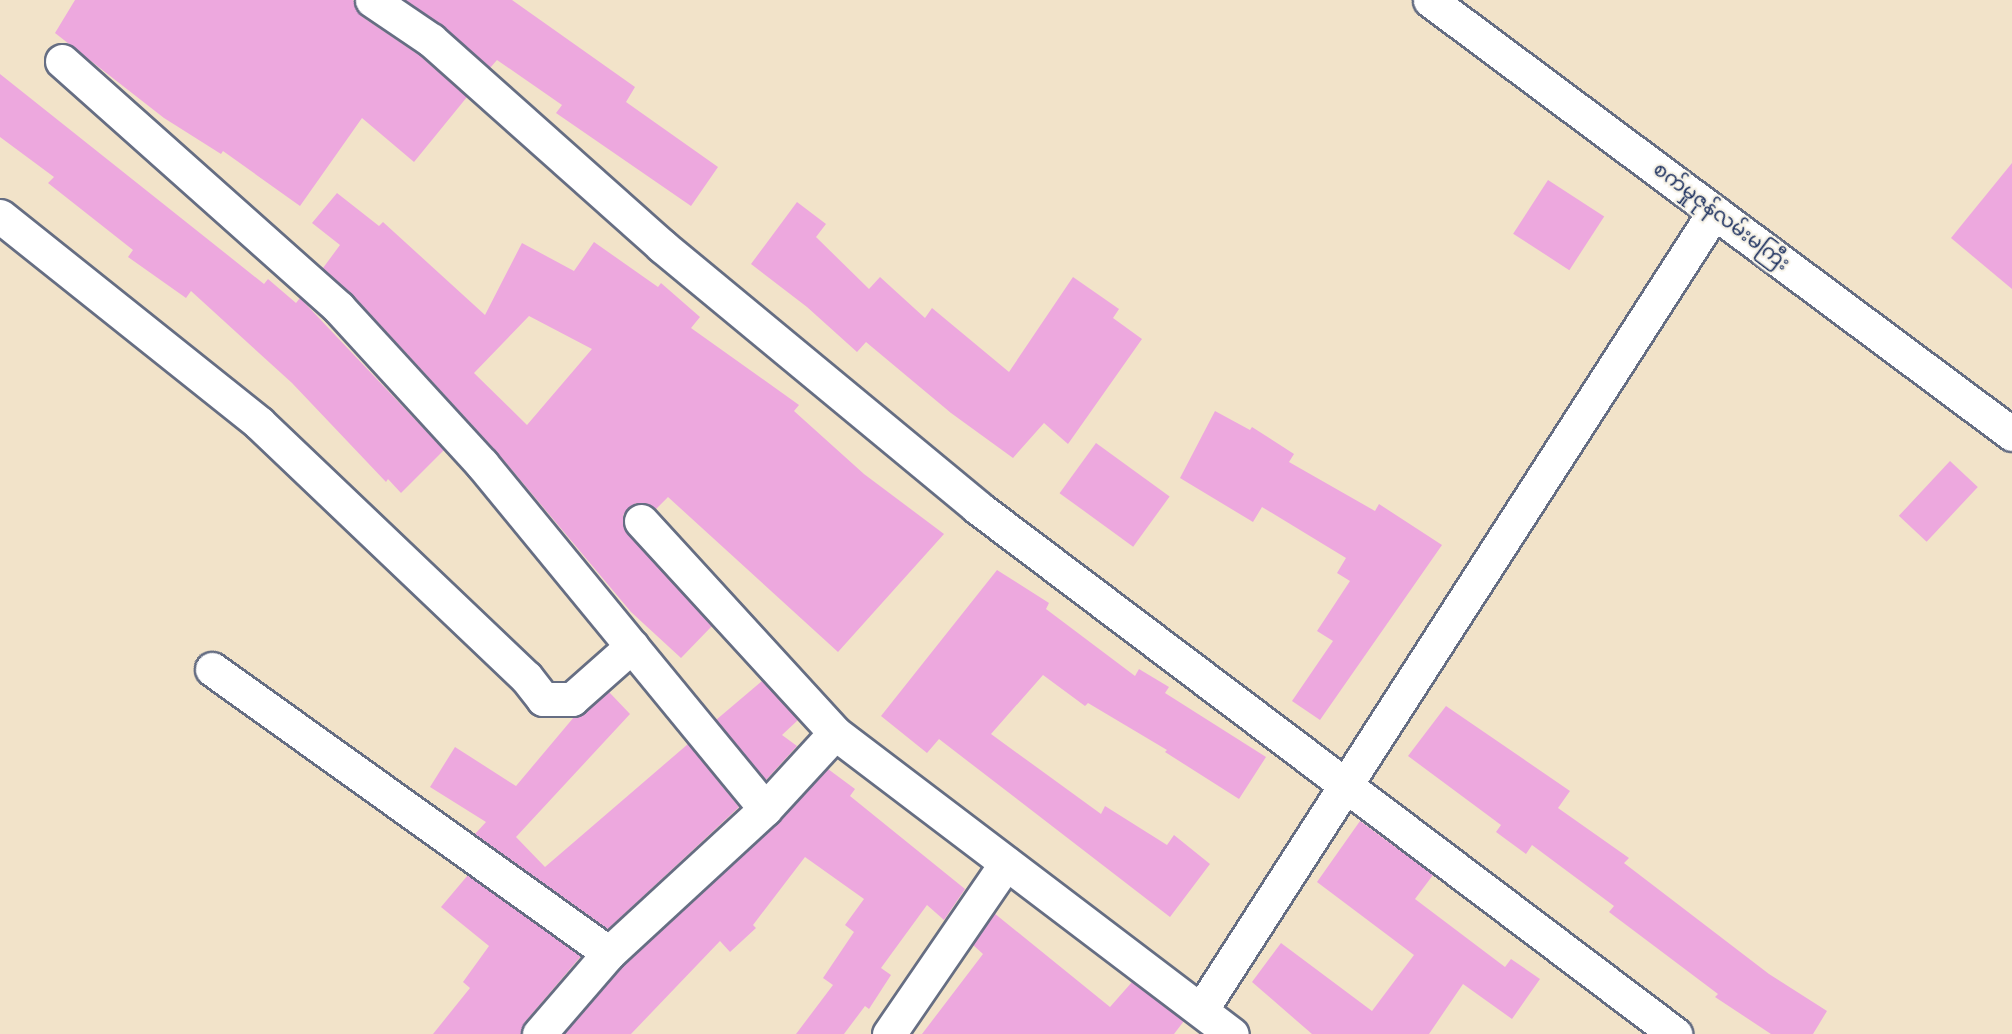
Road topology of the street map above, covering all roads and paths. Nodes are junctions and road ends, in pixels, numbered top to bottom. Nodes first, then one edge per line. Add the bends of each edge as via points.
1 (372, 0) edge
2 (1430, 0) edge
3 (62, 61) dead end
4 (1714, 212) junction
5 (0, 216) edge
6 (2012, 434) edge
7 (640, 521) dead end
8 (632, 646) junction
9 (212, 669) dead end
10 (835, 733) junction
11 (1347, 783) junction
12 (765, 809) junction
13 (1006, 863) junction
14 (609, 953) junction
15 (1221, 1027) edge
16 (539, 1034) edge
17 (889, 1034) edge
18 (1675, 1034) edge

1 - 11 street via 431,40 662,246 977,507
2 - 4 street, စက်မှုဇုန်လမ်းမကြီး
3 - 8 street via 339,308 482,464
4 - 6 street, စက်မှုဇုန်လမ်းမကြီး
4 - 11 street
5 - 8 street via 260,423 526,677 543,699 572,699
7 - 10 street
8 - 12 street
9 - 14 street
10 - 12 street
10 - 13 street
11 - 15 street
11 - 18 street
12 - 14 street
13 - 15 street
13 - 17 street
14 - 16 street

